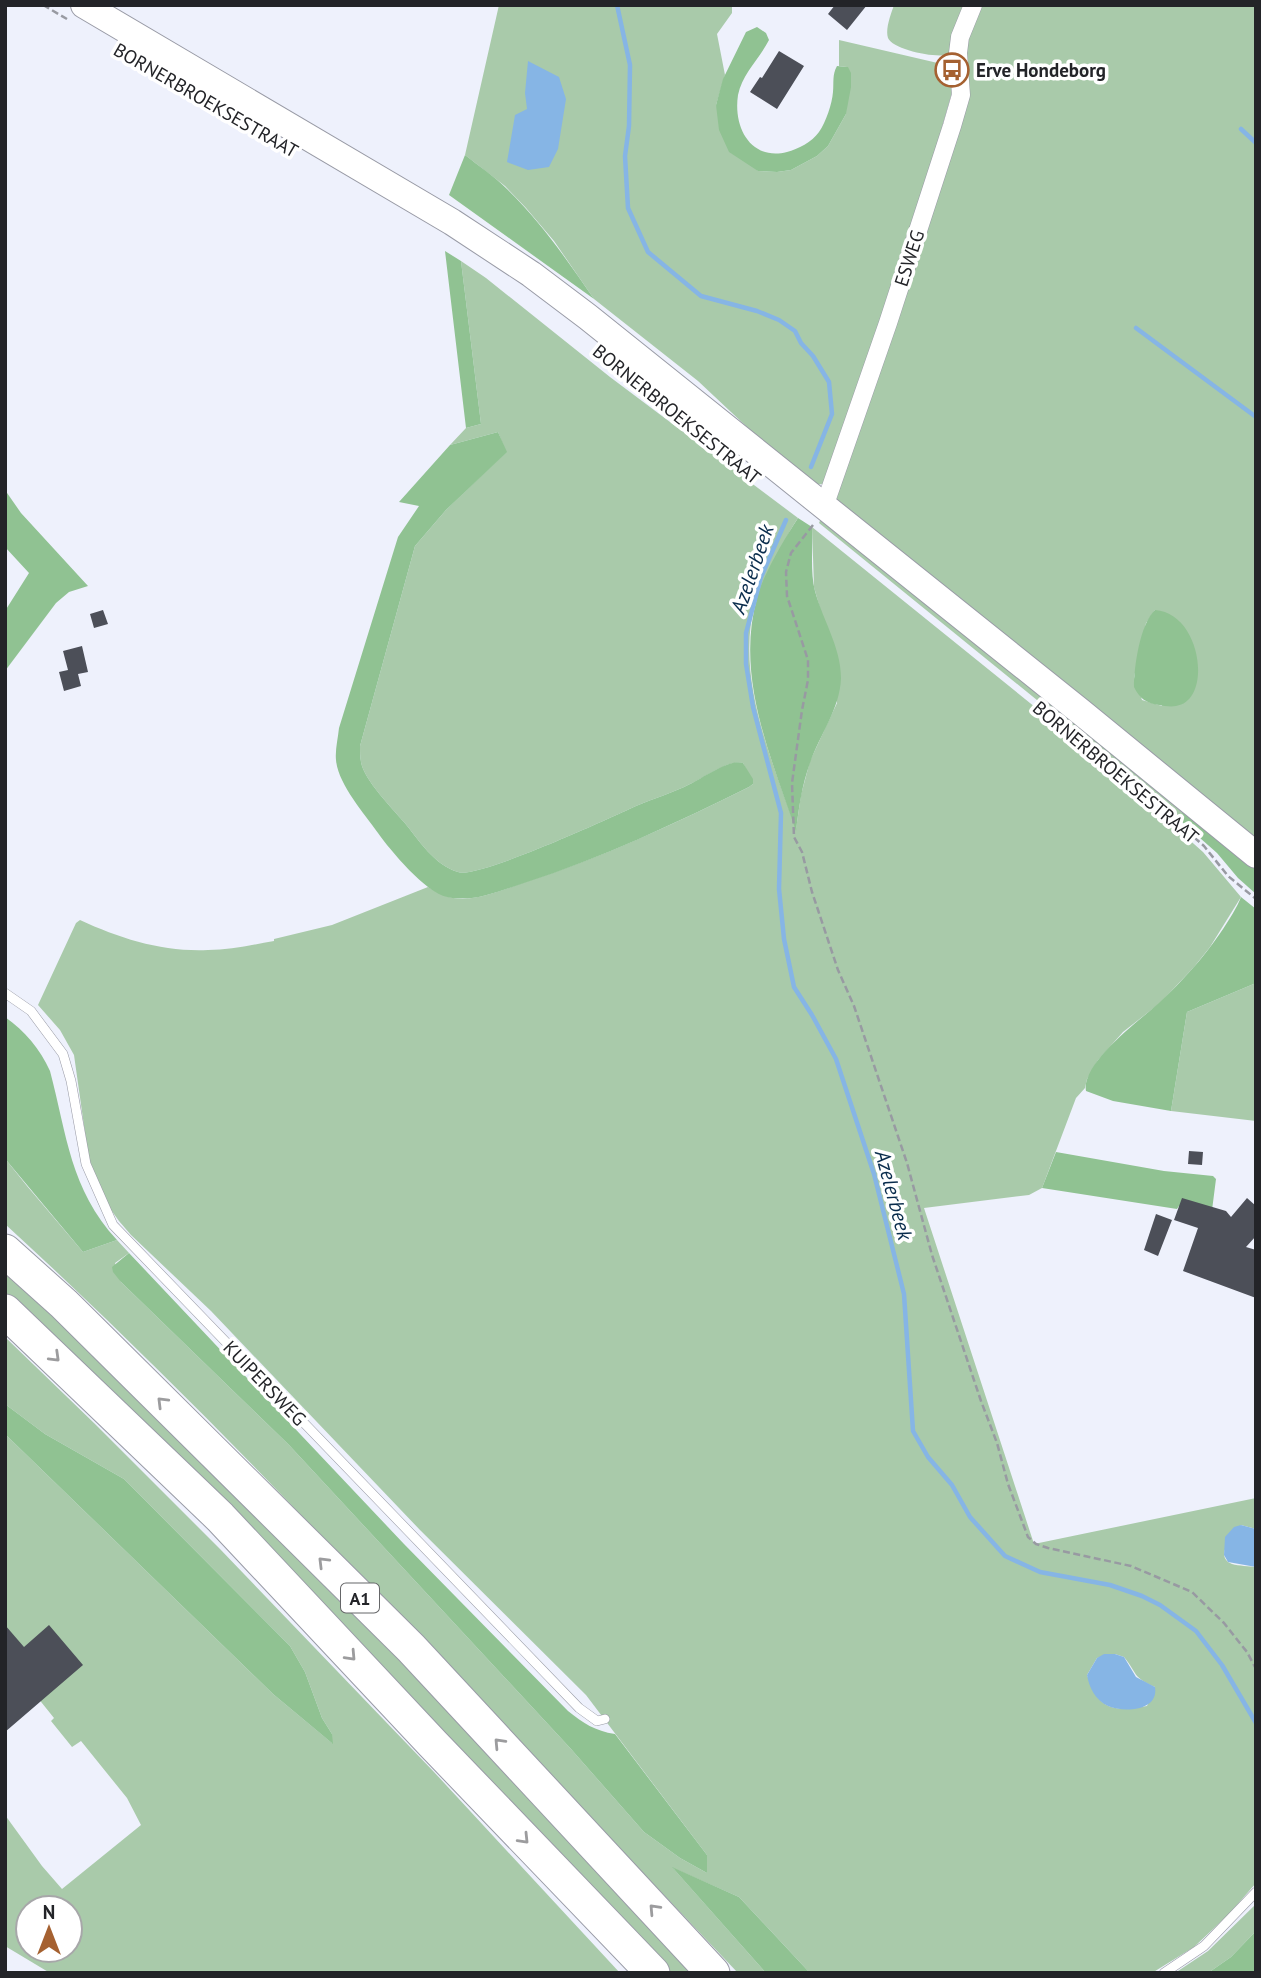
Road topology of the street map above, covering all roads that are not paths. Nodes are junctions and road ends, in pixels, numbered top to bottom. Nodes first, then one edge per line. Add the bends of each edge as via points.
1 (973, 5) edge
2 (75, 12) edge
3 (819, 516) junction
4 (1256, 855) edge
5 (5, 993) edge
6 (5, 1251) edge
7 (5, 1311) edge
8 (605, 1718) dead end
9 (1256, 1892) edge
10 (653, 1973) edge
11 (713, 1973) edge
12 (1164, 1973) edge

1 - 3 street, ESWEG via 958,53 961,95 952,126
2 - 3 main road, BORNERBROEKSESTRAAT via 452,222 531,274 588,317
3 - 4 main road, BORNERBROEKSESTRAAT via 1081,712
5 - 8 lane, KUIPERSWEG via 31,1012 63,1054 86,1164 113,1225 579,1709 597,1721
11 -> 6 highway, A1 via 411,1648
7 -> 10 highway, A1 via 220,1517
9 - 12 lane via 1204,1946

